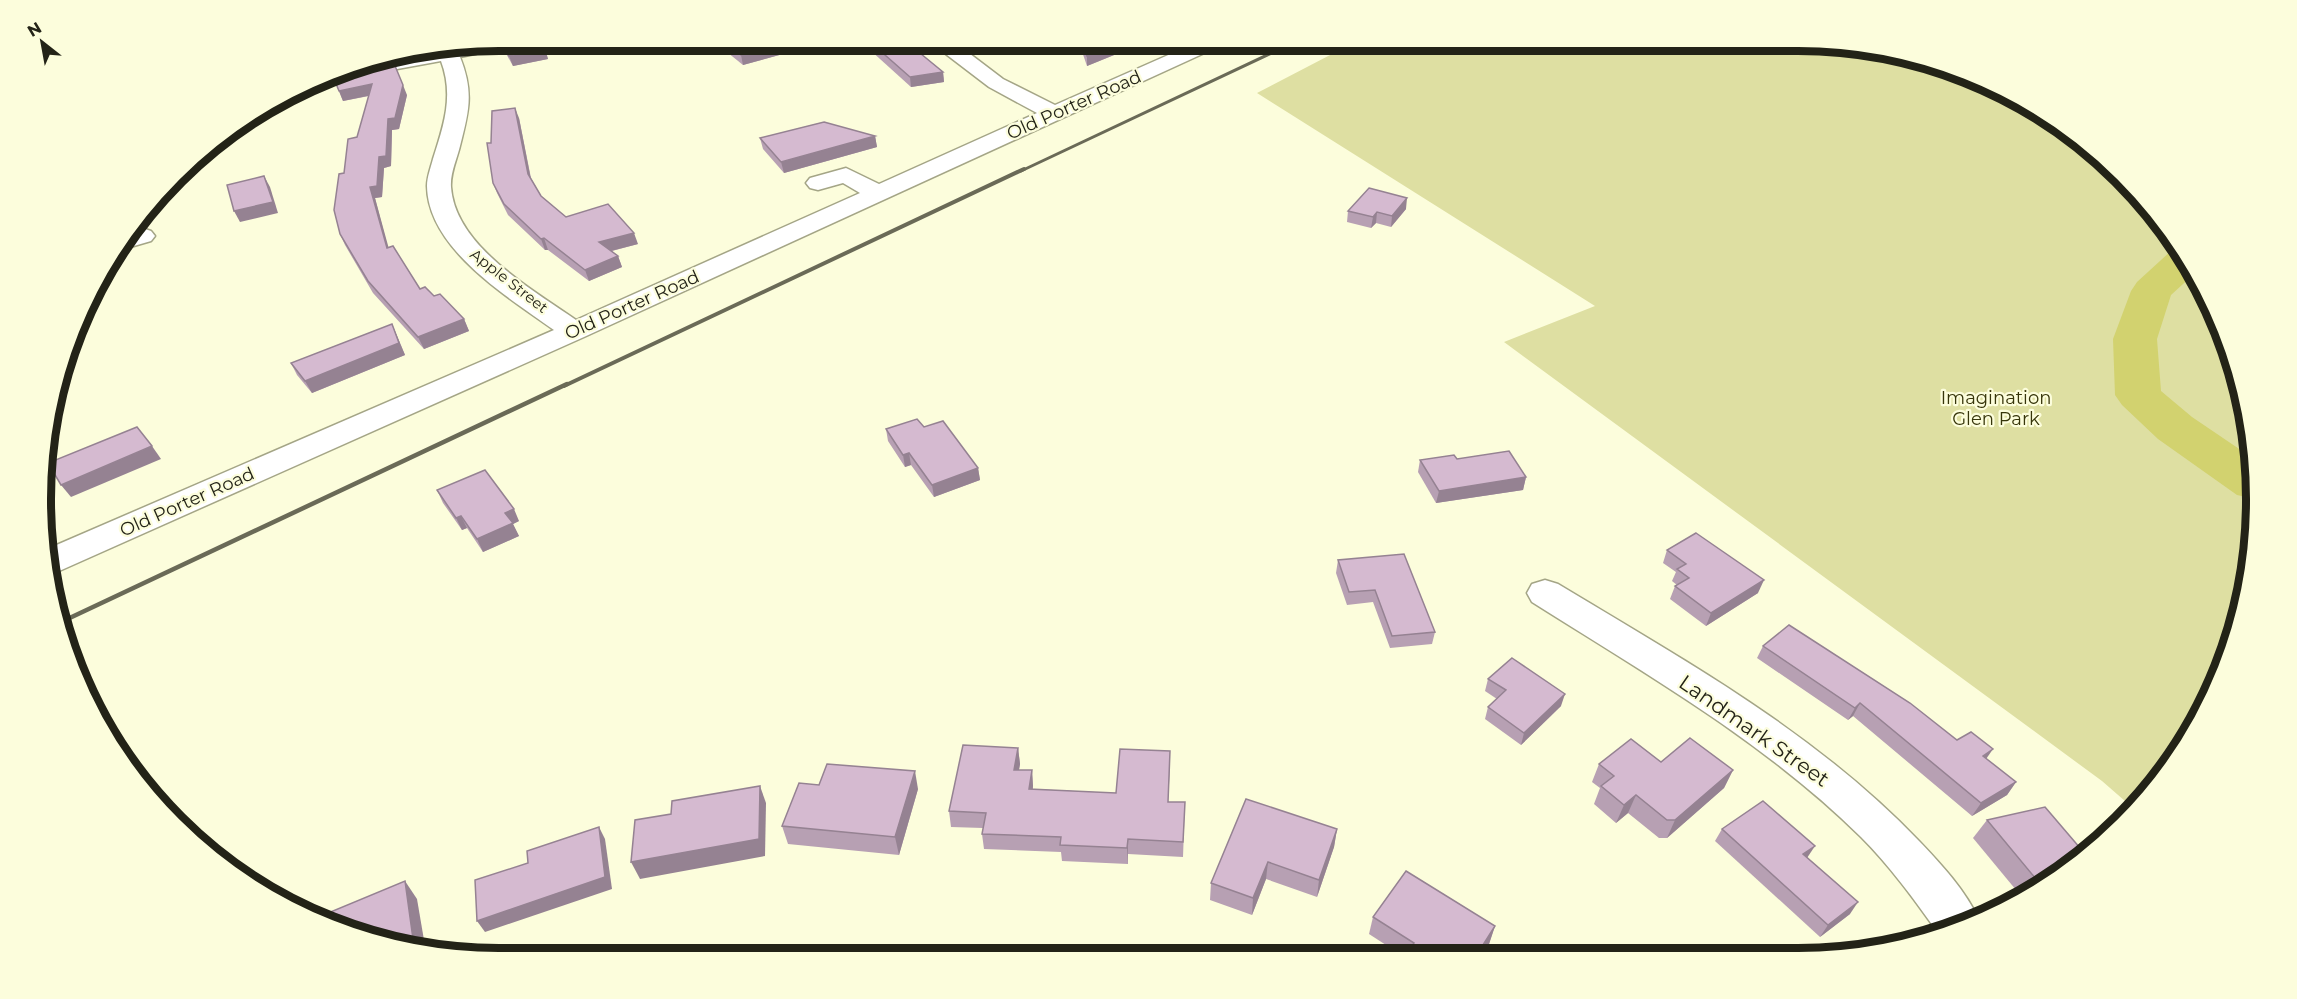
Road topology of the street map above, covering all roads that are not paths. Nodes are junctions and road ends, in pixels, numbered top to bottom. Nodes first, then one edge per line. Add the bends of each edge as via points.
1 (955, 51) edge
2 (1191, 51) edge
3 (449, 54) edge
4 (1055, 114) junction
5 (818, 183) dead end
6 (878, 193) junction
7 (574, 331) junction
8 (55, 559) edge
9 (1545, 593) dead end
10 (1954, 919) edge

1 - 4 street via 996,83
2 - 4 street, Old Porter Road
3 - 7 street, Apple Street via 459,76 461,94 439,186 449,224 474,257
4 - 6 street, Old Porter Road
5 - 6 street via 855,172
6 - 7 street, Old Porter Road
7 - 8 street, Old Porter Road
9 - 10 street, Landmark Street via 1794,754 1854,805 1910,862

